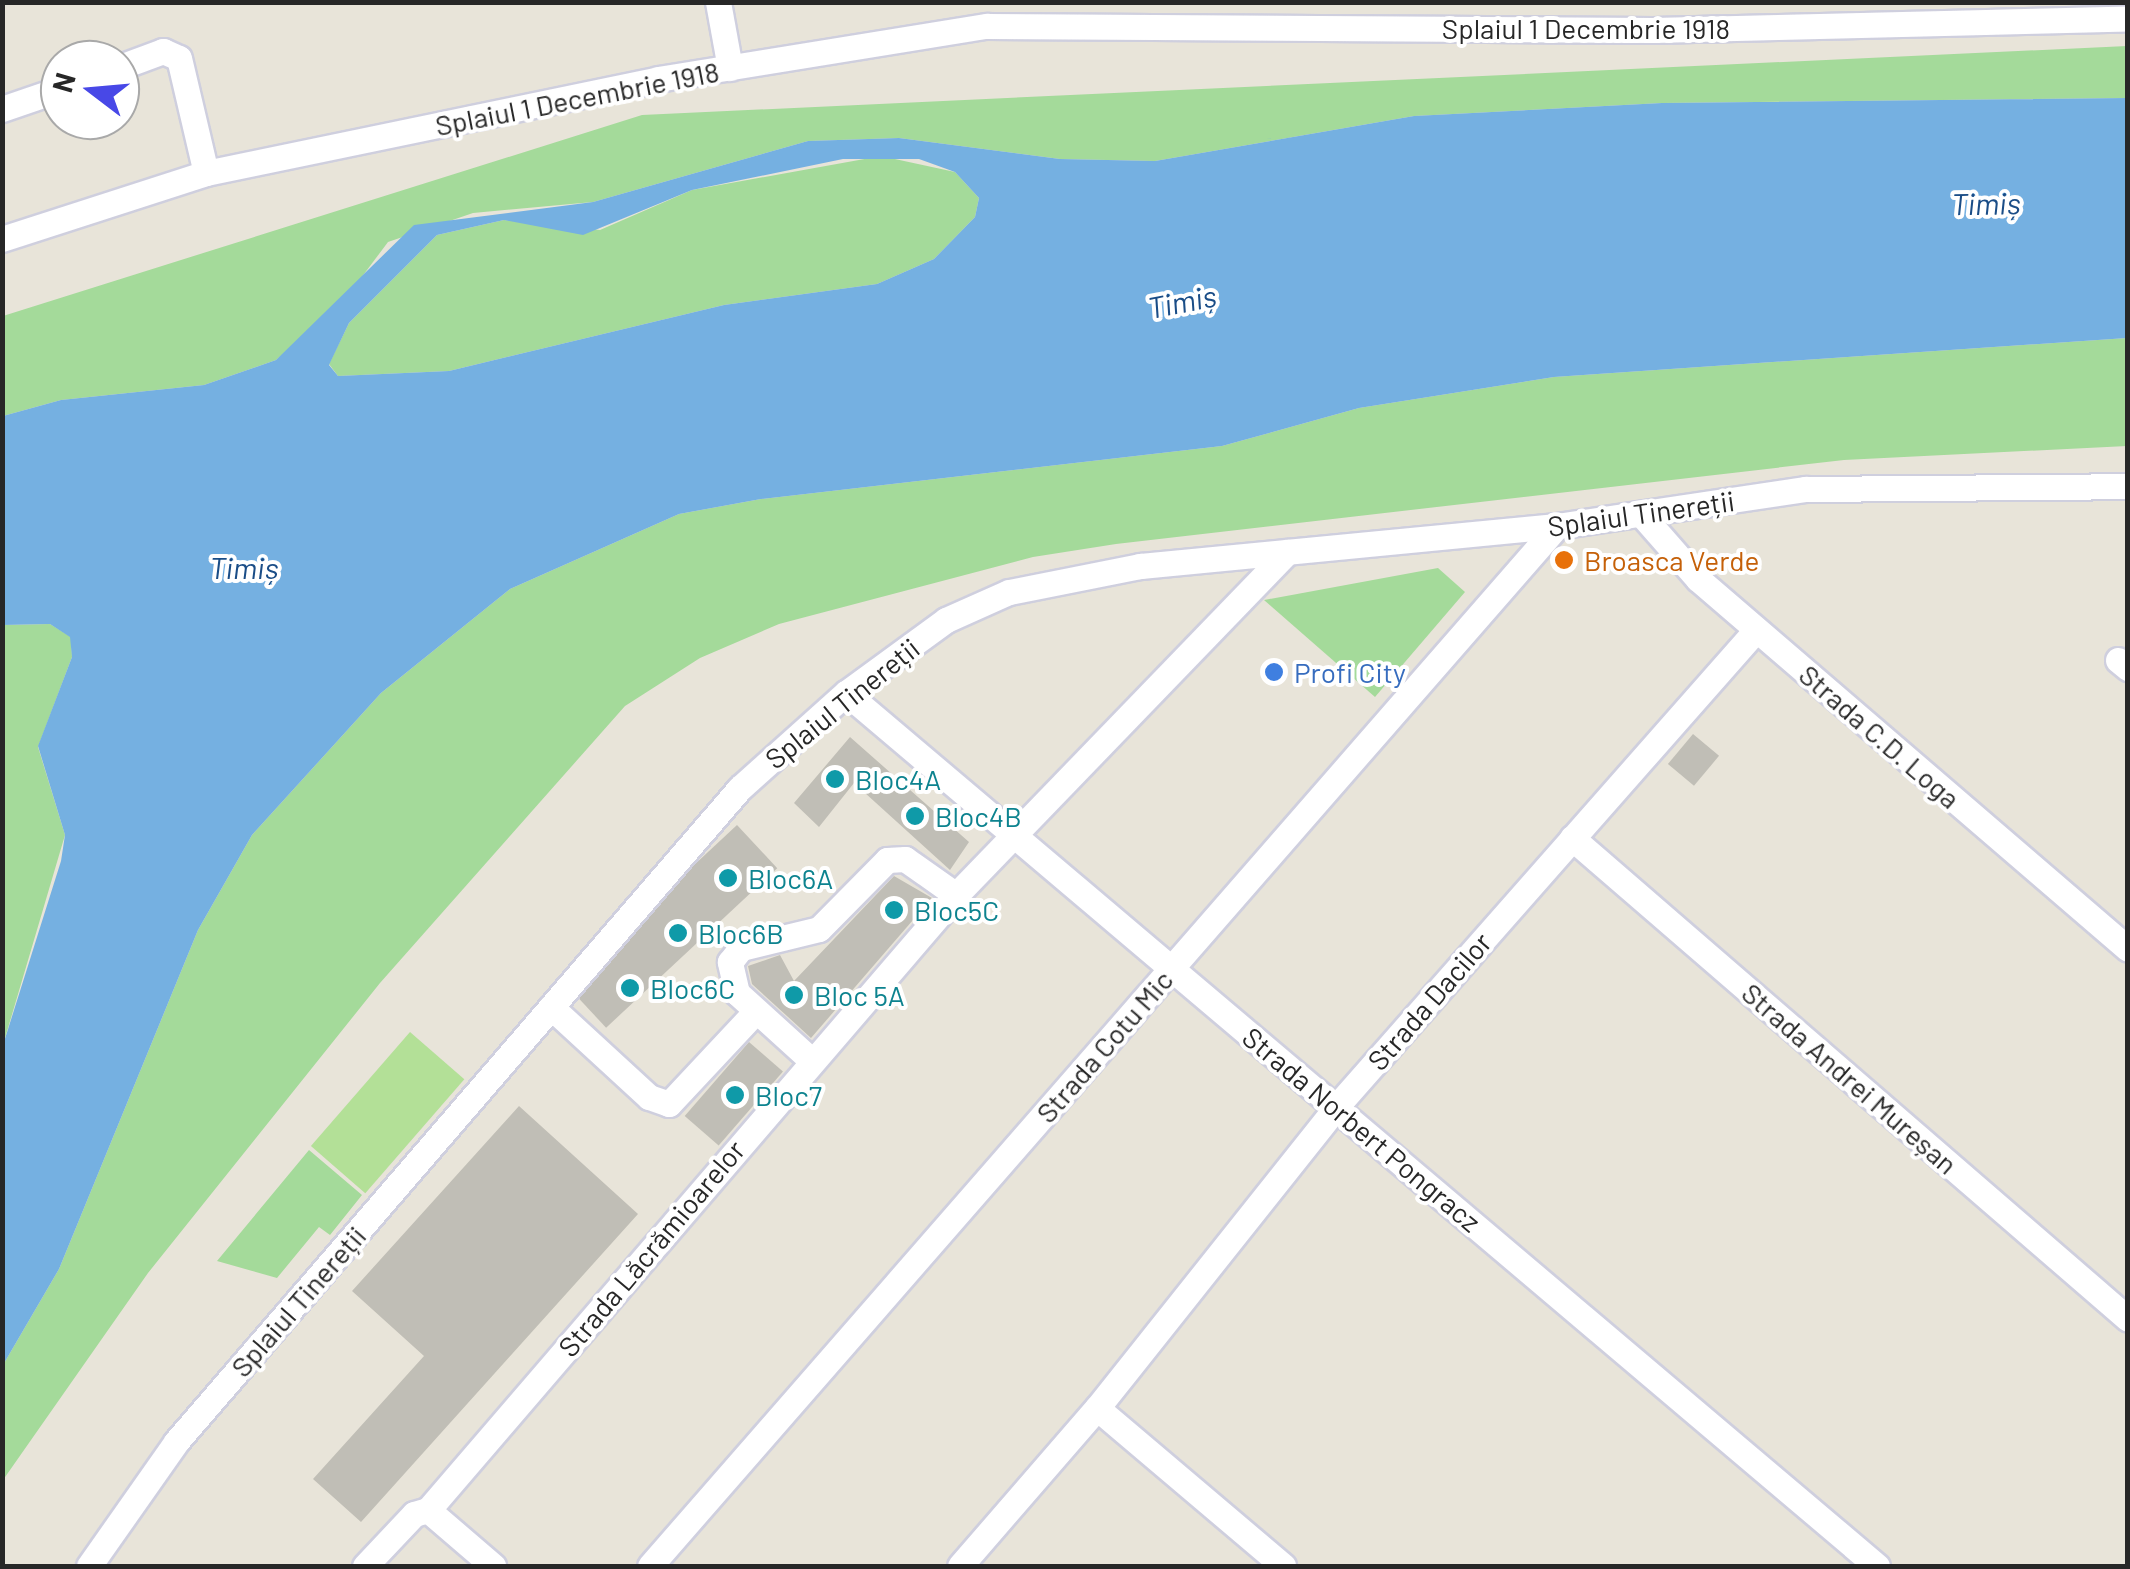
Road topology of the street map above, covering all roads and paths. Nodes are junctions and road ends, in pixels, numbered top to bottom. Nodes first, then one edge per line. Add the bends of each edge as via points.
1 (718, 2) edge
2 (1164, 15) edge
3 (2128, 18) edge
4 (140, 60) edge
5 (730, 68) junction
6 (40, 95) edge
7 (2, 109) edge
8 (206, 173) junction
9 (2, 239) edge
10 (2128, 486) edge
11 (1641, 514) junction
12 (1557, 526) junction
13 (1287, 552) junction
14 (1756, 630) junction
15 (846, 693) junction
16 (1012, 833) junction
17 (1572, 838) junction
18 (956, 895) junction
19 (2128, 949) edge
20 (1171, 969) junction
21 (551, 1007) junction
22 (756, 1012) junction
23 (811, 1060) junction
24 (1336, 1106) junction
25 (2128, 1319) edge
26 (1097, 1408) junction
27 (428, 1510) junction
28 (88, 1566) edge
29 (365, 1566) edge
30 (493, 1566) edge
31 (650, 1566) edge
32 (960, 1566) edge
33 (1283, 1566) edge
34 (1877, 1566) edge

1 - 5 street
2 - 3 street, Splaiul 1 Decembrie 1918 via 1653,30
2 - 5 street, Splaiul 1 Decembrie 1918 via 987,26
4 - 8 street via 163,51 180,58
5 - 8 street, Splaiul 1 Decembrie 1918
6 - 7 street
8 - 9 street, Splaiul 1 Decembrie 1918
10 - 11 street, Splaiul Tinereții via 1867,484
11 - 12 street, Splaiul Tinereții
11 - 14 street, Strada C.D. Loga
12 - 13 street, Splaiul Tinereții
12 - 20 street, Strada Cotu Mic
13 - 15 street, Splaiul Tinereții via 1140,566 1009,592 946,620
13 - 16 street, Strada Lăcrămioarelor
14 - 17 street, Strada Dacilor
14 - 19 street, Strada C.D. Loga
15 - 16 street, Strada Norbert Pongracz
15 - 21 street, Splaiul Tinereții via 740,788
16 - 18 street, Strada Lăcrămioarelor
16 - 20 street, Strada Norbert Pongracz
17 - 24 street, Strada Dacilor
17 - 25 street, Strada Andrei Mureșan
18 - 22 street via 905,859 887,860 819,929 741,948 729,980
18 - 23 street, Strada Lăcrămioarelor
20 - 24 street, Strada Norbert Pongracz
20 - 31 street, Strada Cotu Mic
21 - 22 street via 658,1104 680,1097
21 - 28 street, Splaiul Tinereții via 176,1442
22 - 23 street
23 - 27 street, Strada Lăcrămioarelor
24 - 26 street, Strada Dacilor
24 - 34 street, Strada Norbert Pongracz
26 - 32 street, Strada Dacilor
26 - 33 street
27 - 29 street, Strada Lăcrămioarelor via 414,1514
27 - 30 street

